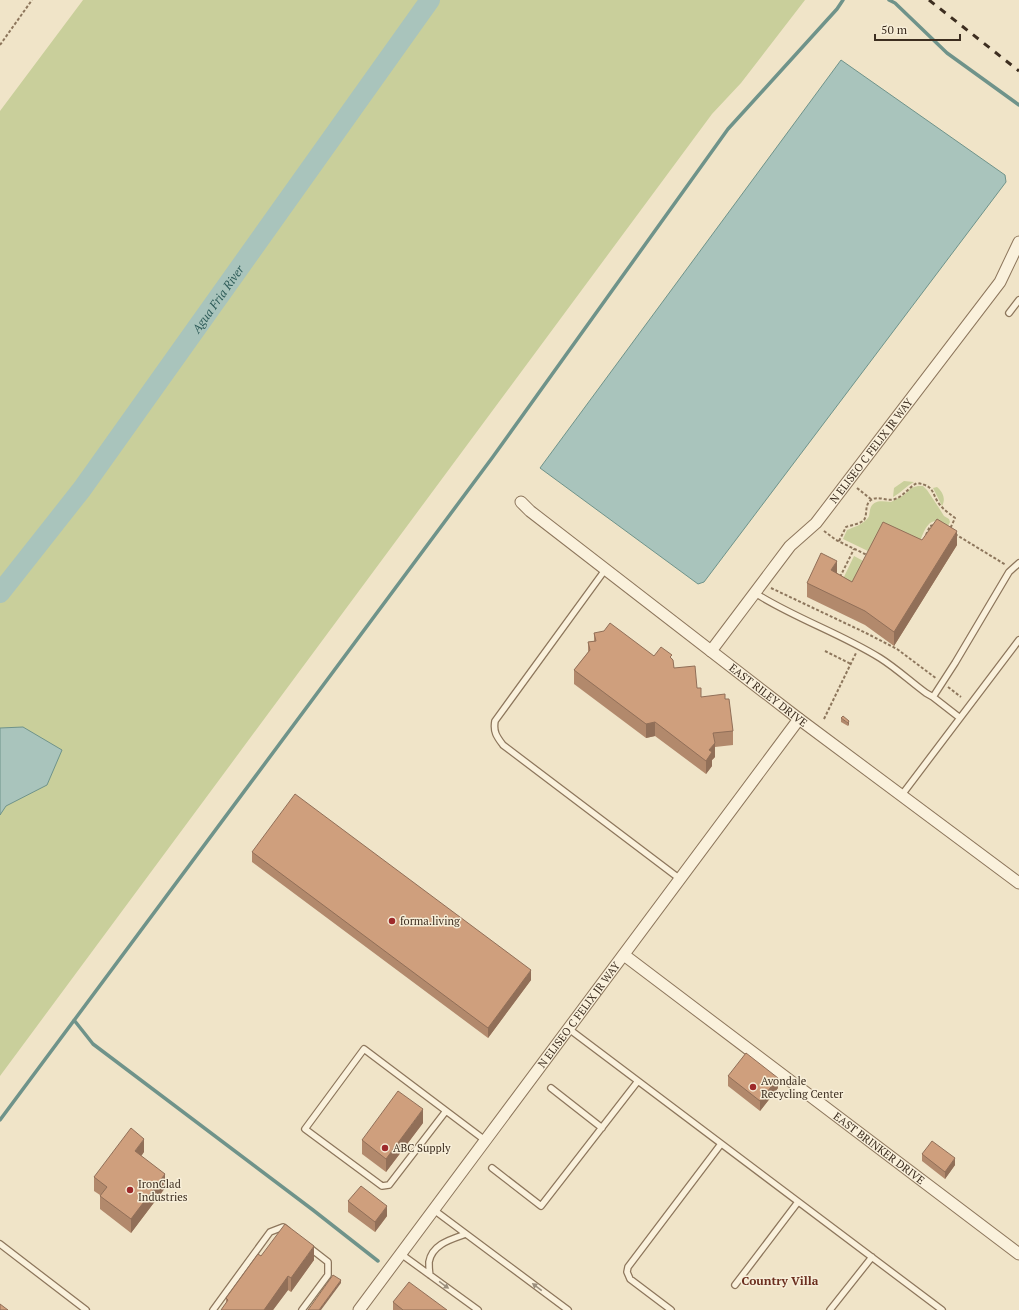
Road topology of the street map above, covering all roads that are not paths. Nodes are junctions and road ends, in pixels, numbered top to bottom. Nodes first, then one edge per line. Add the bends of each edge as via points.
1 (1019, 242) edge
2 (1019, 300) edge
3 (1009, 313) dead end
4 (520, 502) dead end
5 (1019, 562) edge
6 (605, 570) junction
7 (754, 592) junction
8 (1019, 640) edge
9 (711, 651) junction
10 (933, 697) junction
11 (960, 718) junction
12 (799, 720) junction
13 (901, 796) junction
14 (680, 879) junction
15 (1019, 883) edge
16 (624, 956) junction
17 (569, 1029) junction
18 (638, 1081) junction
19 (551, 1088) dead end
20 (446, 1111) junction
21 (602, 1128) junction
22 (486, 1141) junction
23 (721, 1144) junction
24 (492, 1168) dead end
25 (798, 1202) junction
26 (434, 1210) junction
27 (466, 1234) junction
28 (294, 1236) edge
29 (0, 1244) edge
30 (305, 1245) edge
31 (401, 1254) junction
32 (1019, 1254) edge
33 (872, 1257) junction
34 (430, 1275) junction
35 (735, 1285) dead end
36 (86, 1310) edge
37 (213, 1310) edge
38 (302, 1310) edge
39 (359, 1310) edge
40 (478, 1310) edge
41 (568, 1310) edge
42 (671, 1310) edge
43 (830, 1310) edge
44 (942, 1310) edge

1 - 7 street, N ELISEO C FELIX JR WAY via 1000,282 816,523 790,546
2 - 3 lane
4 - 6 street, EAST RILEY DRIVE
5 - 10 lane via 1012,569
6 - 9 street, EAST RILEY DRIVE
6 - 14 lane via 495,721 493,729 503,745
7 - 9 street, N ELISEO C FELIX JR WAY
7 - 10 lane via 882,658
8 - 11 lane
9 - 12 street, EAST RILEY DRIVE
10 - 11 lane
11 - 13 lane
12 - 13 street, EAST RILEY DRIVE
12 - 14 street, N ELISEO C FELIX JR WAY
13 - 15 street, EAST RILEY DRIVE
14 - 16 street, N ELISEO C FELIX JR WAY
16 - 17 street, N ELISEO C FELIX JR WAY
16 - 32 street, EAST BRINKER DRIVE
17 - 18 lane
17 - 22 street, N ELISEO C FELIX JR WAY
18 - 21 lane
18 - 23 lane
19 - 21 lane
20 - 20 lane via 364,1050 305,1129 382,1186 389,1185
20 - 22 lane
21 - 24 lane via 541,1206
22 - 26 street, N ELISEO C FELIX JR WAY
23 - 25 lane
23 - 42 lane via 628,1267 630,1279
25 - 33 lane
25 - 35 lane
26 - 27 lane
26 - 31 street, N ELISEO C FELIX JR WAY
27 - 34 lane via 443,1242 434,1251 429,1261
41 -> 27 lane
28 - 37 lane via 283,1227 270,1232
29 - 36 lane
30 - 38 lane via 328,1262 328,1275
31 - 34 lane
31 - 39 street, N ELISEO C FELIX JR WAY
33 - 43 lane
33 - 44 lane
34 -> 40 lane

